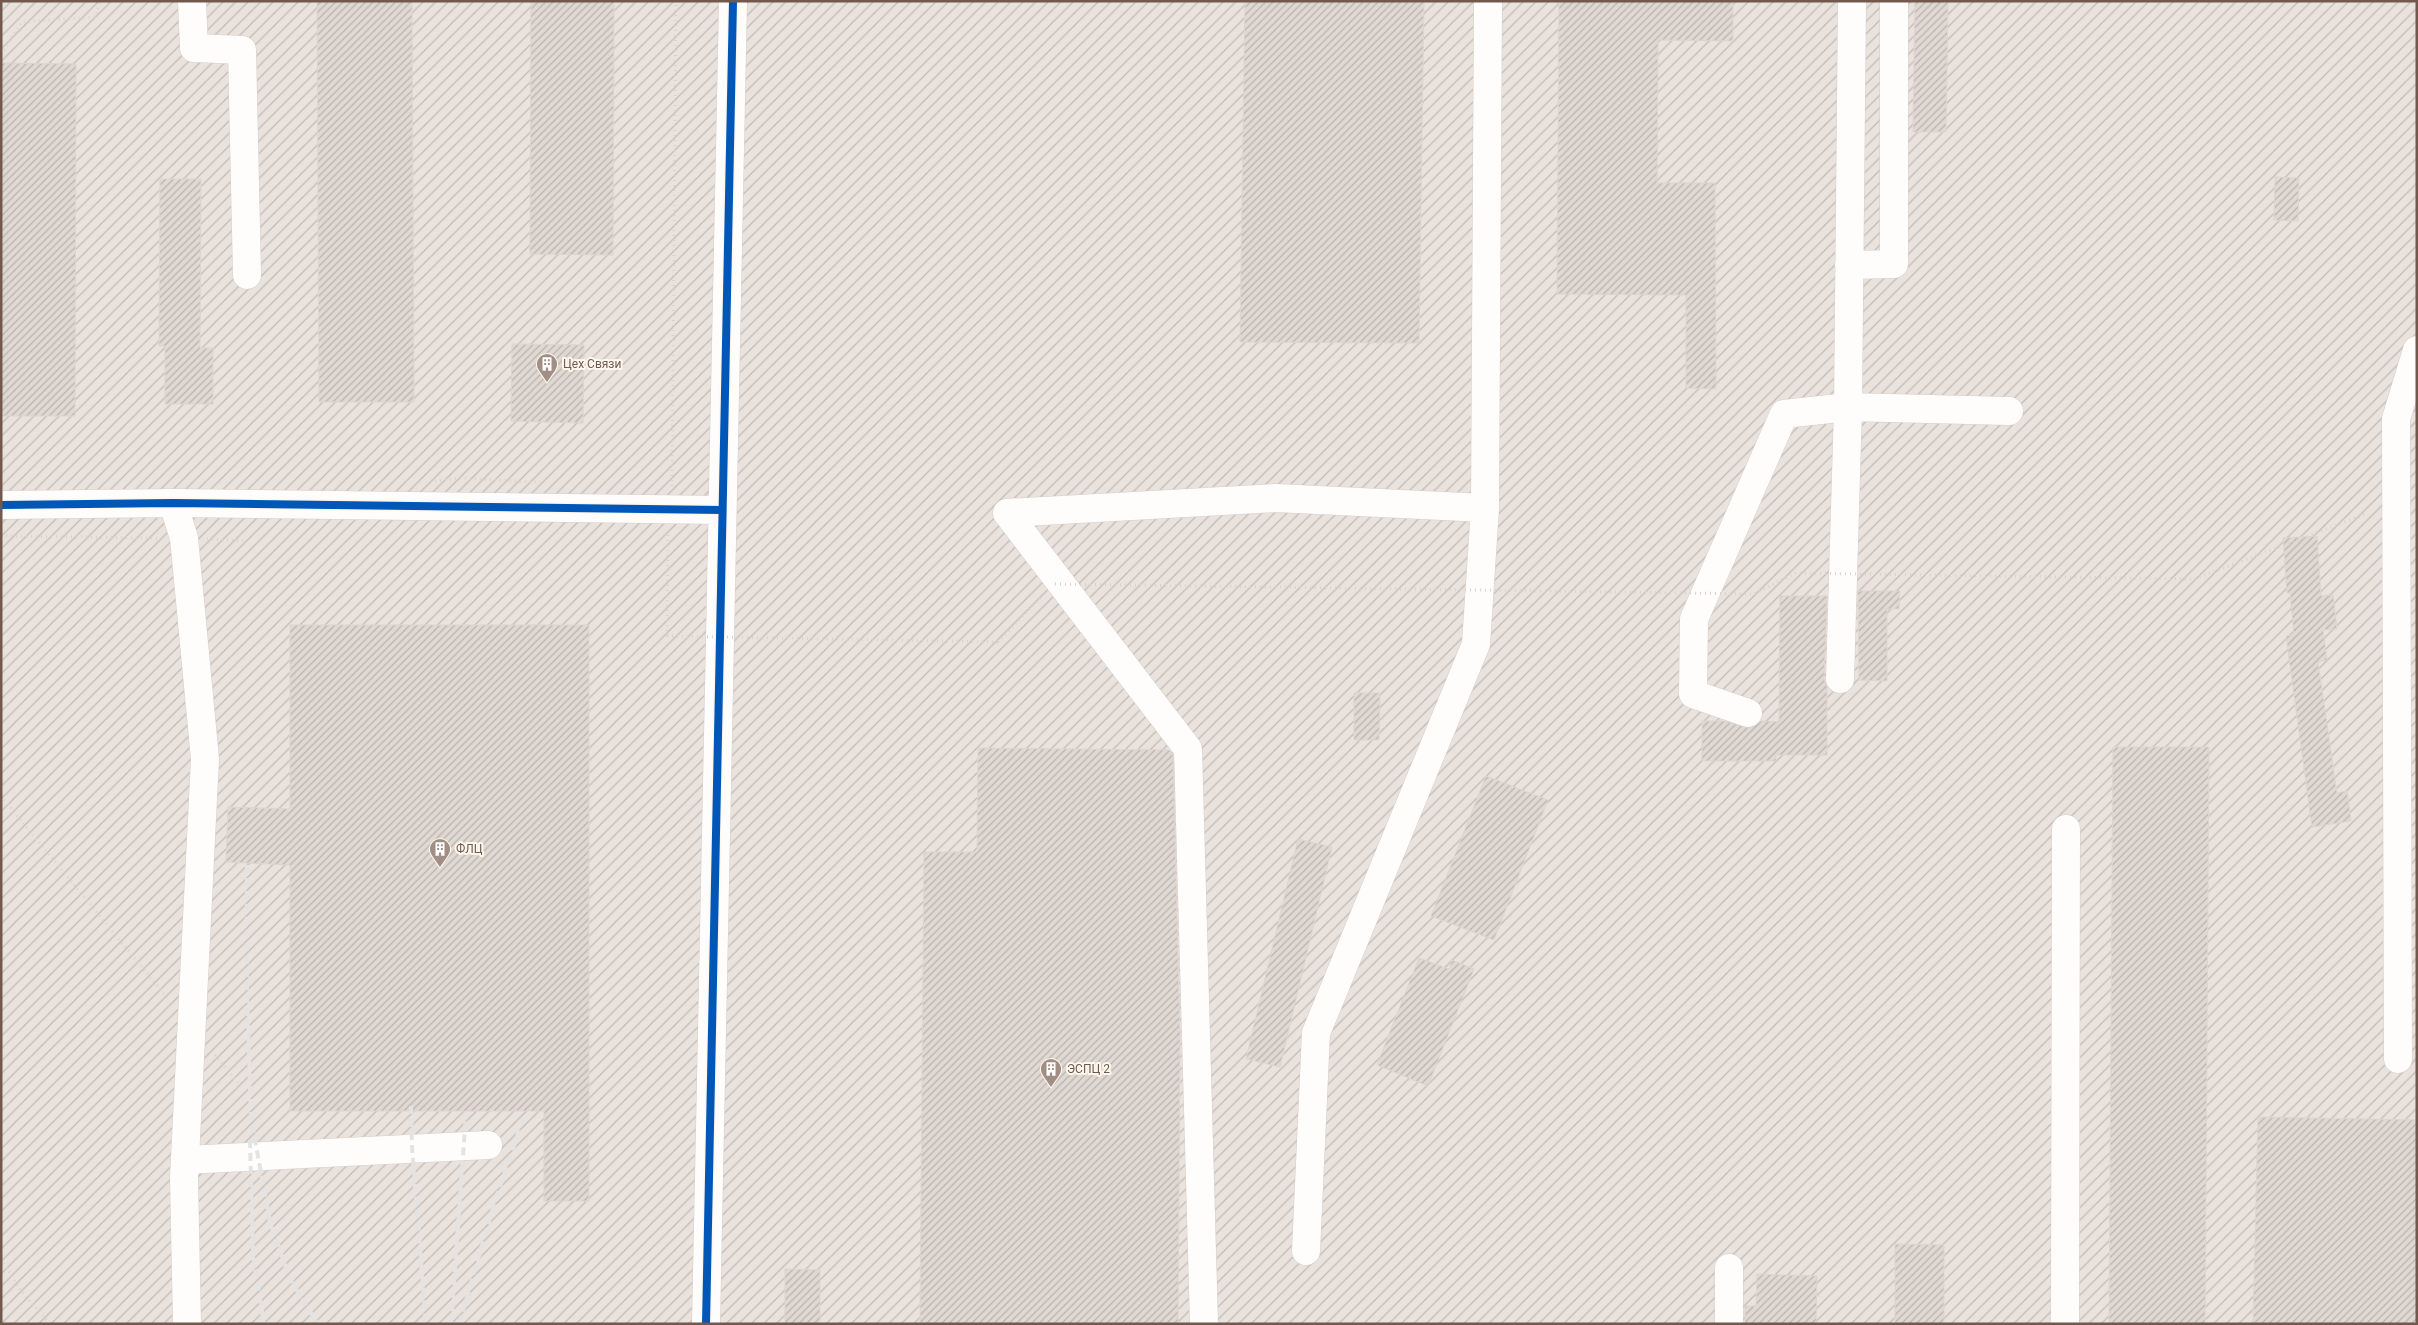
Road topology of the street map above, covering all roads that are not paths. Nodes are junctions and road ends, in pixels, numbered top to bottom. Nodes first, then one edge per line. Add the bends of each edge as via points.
1 (192, 1) edge
2 (732, 1) edge
3 (1488, 1) edge
4 (1852, 1) edge
5 (1894, 1) edge
6 (1849, 265) junction
7 (247, 275) dead end
8 (2417, 350) edge
9 (1848, 407) junction
10 (2009, 411) dead end
11 (173, 503) junction
12 (1, 505) edge
13 (1485, 508) junction
14 (722, 510) junction
15 (1840, 679) dead end
16 (1748, 713) dead end
17 (2066, 829) dead end
18 (2398, 1059) dead end
19 (488, 1145) dead end
20 (185, 1160) junction
21 (1306, 1251) dead end
22 (1729, 1268) dead end
23 (187, 1324) edge
24 (706, 1324) edge
25 (1204, 1324) edge
26 (1729, 1324) edge
27 (2065, 1324) edge

1 - 7 street via 194,48 242,50
2 - 14 street
3 - 13 street
4 - 6 street
5 - 6 street via 1894,264
6 - 9 street
8 - 18 street via 2396,418
9 - 10 street
9 - 15 street
9 - 16 street via 1784,414 1694,619 1693,694
11 - 12 street
11 - 14 street
11 - 20 street via 184,538 205,759
13 - 21 street via 1476,644 1316,1033
13 - 25 street via 1276,498 1007,512 1188,749
14 - 24 street
17 - 27 street
19 - 20 street
20 - 23 street
22 - 26 street

